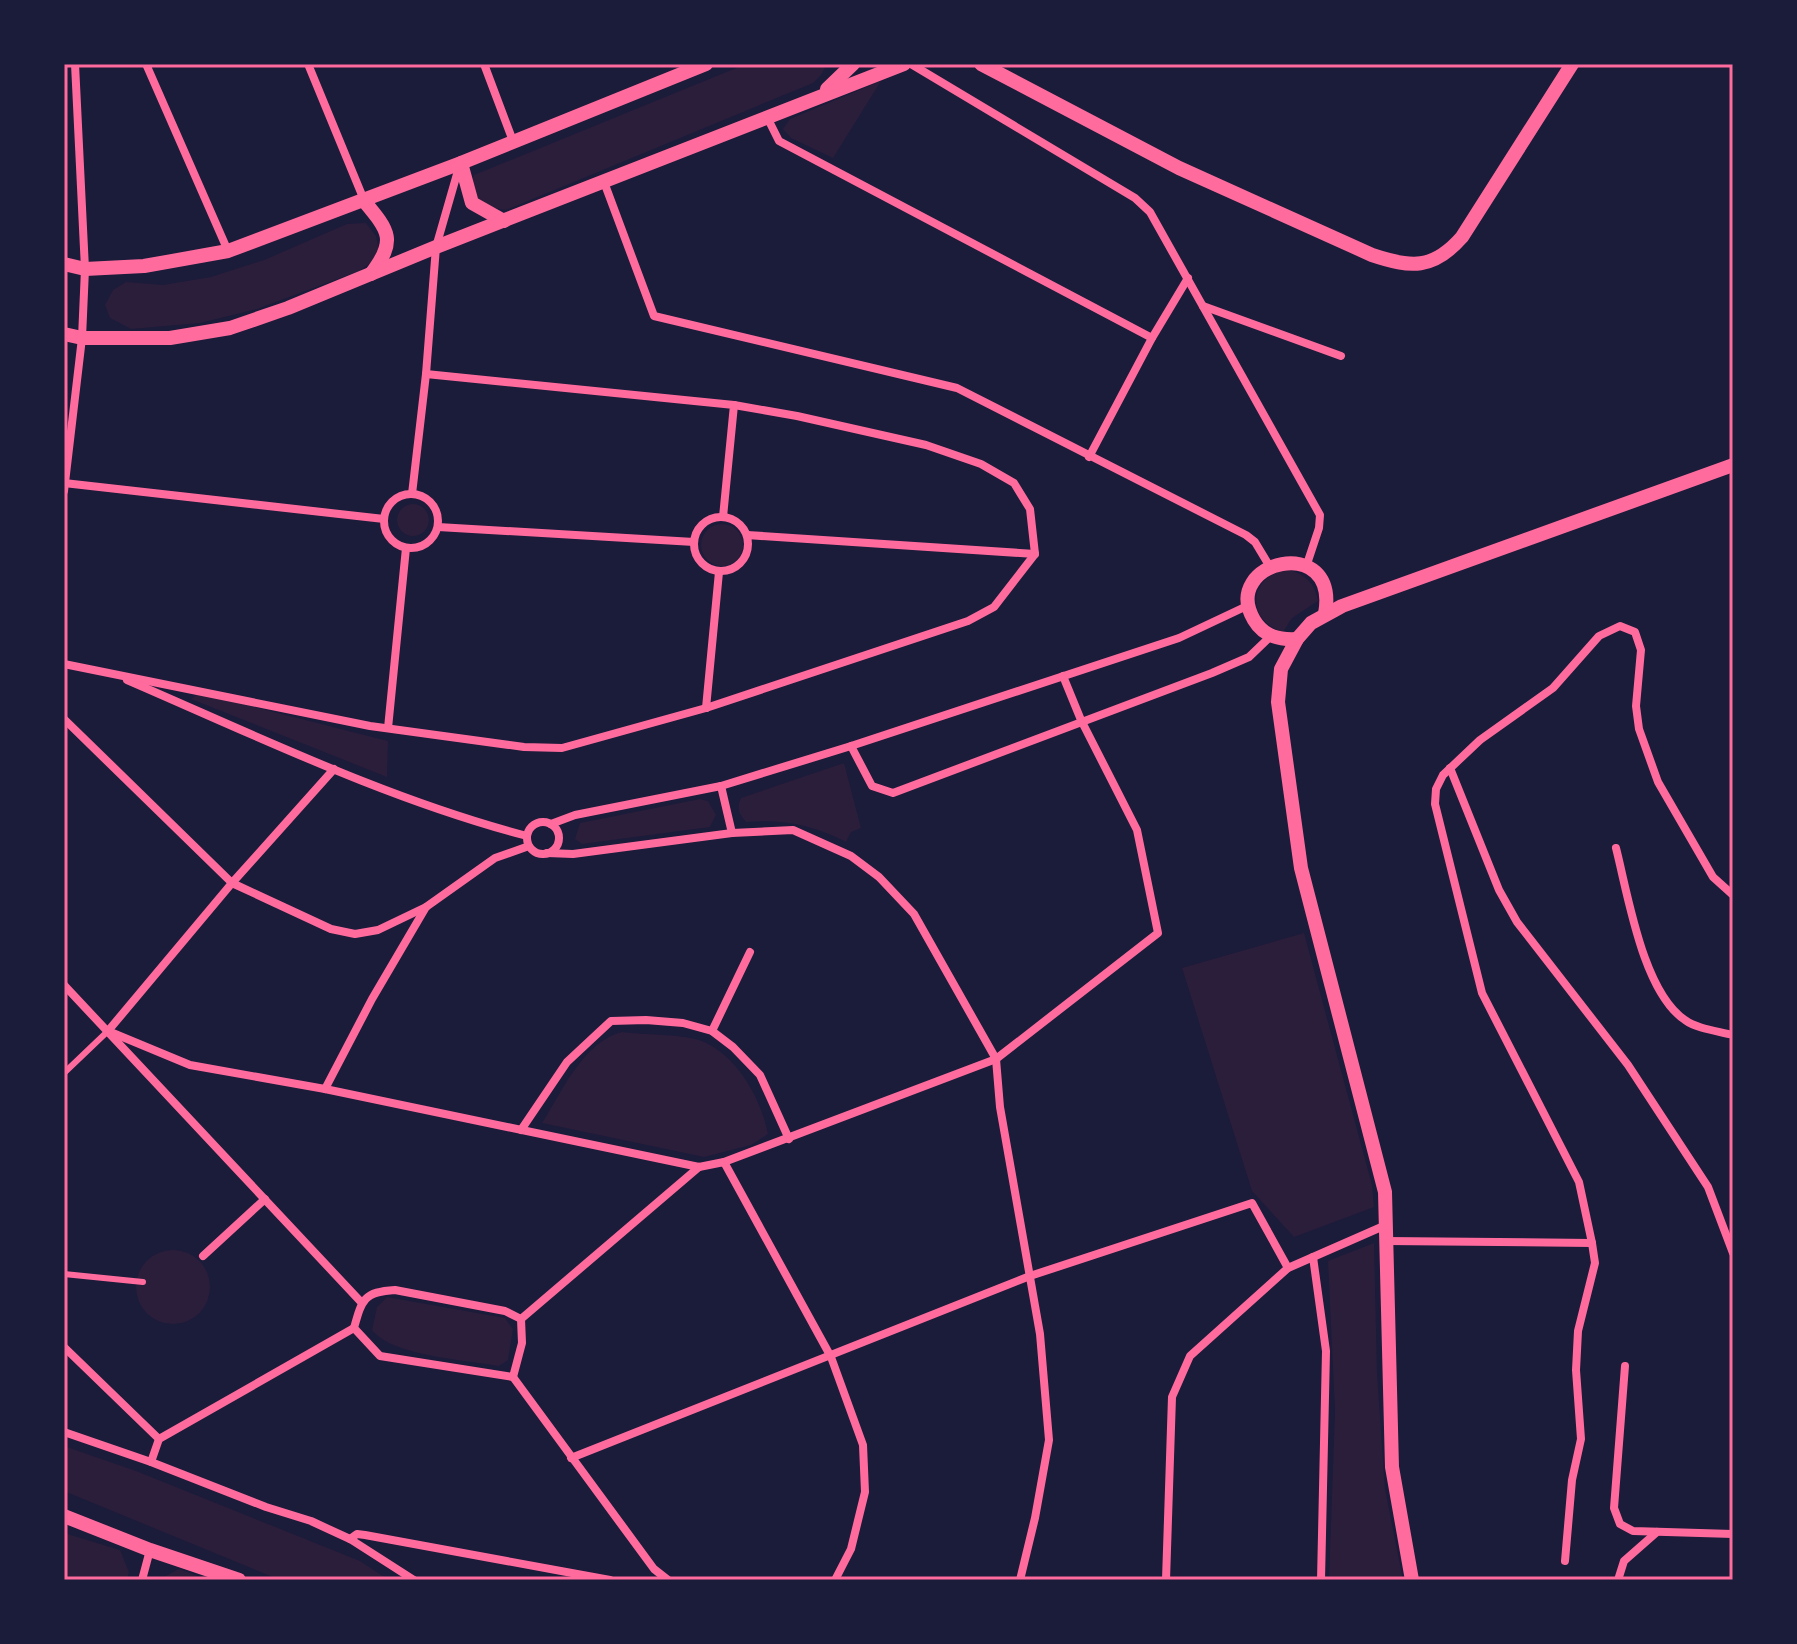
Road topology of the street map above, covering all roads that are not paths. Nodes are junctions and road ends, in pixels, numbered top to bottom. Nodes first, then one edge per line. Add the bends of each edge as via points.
1 (75, 64) edge
2 (146, 64) edge
3 (308, 64) edge
4 (484, 64) edge
5 (706, 64) edge
6 (904, 64) edge
7 (911, 64) edge
8 (981, 64) edge
9 (1572, 64) edge
10 (848, 66) edge
11 (669, 71) edge
12 (862, 79) junction
13 (817, 97) junction
14 (767, 117) junction
15 (513, 141) junction
16 (461, 163) junction
17 (604, 182) junction
18 (364, 201) junction
19 (504, 221) junction
20 (436, 247) junction
21 (228, 251) junction
22 (64, 264) edge
23 (85, 269) junction
24 (371, 274) junction
25 (1188, 278) junction
26 (1202, 306) junction
27 (64, 334) edge
28 (82, 338) junction
29 (1152, 338) junction
30 (1341, 356) dead end
31 (426, 374) junction
32 (734, 405) junction
33 (1089, 457) junction
34 (1733, 465) edge
35 (64, 483) edge
36 (64, 491) edge
37 (412, 494) junction
38 (723, 517) junction
39 (384, 519) junction
40 (438, 527) junction
41 (747, 535) junction
42 (694, 542) junction
43 (406, 548) junction
44 (1035, 554) junction
45 (1270, 567) junction
46 (1306, 567) junction
47 (719, 572) junction
48 (1249, 605) junction
49 (1325, 614) junction
50 (1271, 636) junction
51 (1297, 639) junction
52 (64, 664) edge
53 (112, 673) junction
54 (1063, 676) junction
55 (706, 708) junction
56 (64, 719) edge
57 (1081, 720) junction
58 (388, 728) junction
59 (851, 746) junction
60 (1450, 768) junction
61 (334, 769) junction
62 (721, 786) junction
63 (551, 824) junction
64 (732, 833) junction
65 (527, 836) junction
66 (529, 846) junction
67 (1616, 848) dead end
68 (547, 853) junction
69 (232, 883) junction
70 (1733, 895) edge
71 (426, 907) junction
72 (750, 952) dead end
73 (64, 985) edge
74 (108, 1031) junction
75 (712, 1031) junction
76 (1733, 1035) edge
77 (996, 1059) junction
78 (64, 1073) edge
79 (325, 1089) junction
80 (521, 1130) junction
81 (789, 1139) junction
82 (724, 1162) junction
83 (699, 1167) junction
84 (265, 1199) junction
85 (1386, 1225) junction
86 (1386, 1241) junction
87 (1592, 1243) junction
88 (1733, 1253) edge
89 (203, 1256) dead end
90 (1313, 1257) junction
91 (1288, 1268) junction
92 (64, 1274) edge
93 (1030, 1276) junction
94 (143, 1282) dead end
95 (361, 1302) junction
96 (521, 1319) junction
97 (354, 1328) junction
98 (64, 1347) edge
99 (831, 1357) junction
100 (1625, 1366) dead end
101 (513, 1377) junction
102 (64, 1432) edge
103 (159, 1439) junction
104 (571, 1458) junction
105 (151, 1462) junction
106 (64, 1516) edge
107 (1658, 1532) junction
108 (1733, 1534) edge
109 (350, 1539) junction
110 (150, 1550) junction
111 (1565, 1561) dead end
112 (142, 1580) edge
113 (239, 1580) edge
114 (414, 1580) edge
115 (610, 1580) edge
116 (668, 1580) edge
117 (835, 1580) edge
118 (1020, 1580) edge
119 (1166, 1580) edge
120 (1321, 1580) edge
121 (1412, 1580) edge
122 (1618, 1580) edge

1 - 23 street
2 - 21 street
3 - 18 street
4 - 15 street
5 - 11 main road
6 - 12 main road
7 - 25 street via 1135,198 1150,212
8 - 9 main road via 1179,168 1398,264 1429,263 1447,254 1462,237
10 - 12 main road
10 - 13 main road
11 - 15 main road
12 - 13 main road
13 - 14 main road
14 - 17 main road
14 - 29 street via 779,141
15 - 16 main road
16 - 18 main road
16 - 19 main road via 472,203
16 - 20 street
17 - 19 main road
17 - 33 street via 654,316 957,388
18 - 21 main road
18 - 24 main road via 389,240 386,255
19 - 20 main road
20 - 24 main road
20 - 31 street
21 - 23 main road via 144,266
22 - 23 main road
23 - 28 street
24 - 28 main road via 230,328 170,338
25 - 26 street
25 - 29 street
26 - 30 street
26 - 46 street via 1320,515
27 - 28 main road
28 - 35 street
29 - 33 street
31 - 32 street
31 - 37 street
32 - 38 street
32 - 44 street via 926,445 981,464 1014,483 1030,509
33 - 45 street via 1246,535
34 - 49 main road
35 - 36 street
35 - 39 street
37 - 39 street via 396,498
37 - 40 street via 433,504
38 - 41 street via 738,522
38 - 42 street via 707,521
39 - 43 street via 392,541
40 - 42 street
40 - 43 street via 423,546
41 - 44 street
41 - 47 street via 743,561
42 - 47 street via 698,558
43 - 58 street
44 - 55 street via 994,607 968,621
45 - 46 main road via 1288,562
45 - 48 main road via 1255,580
46 - 49 main road via 1326,590
47 - 55 street
48 - 50 main road via 1260,629
48 - 54 street via 1179,638
49 - 51 main road
50 - 51 main road
50 - 57 street via 1249,657
51 - 85 main road via 1281,669 1278,702 1301,868 1385,1192
52 - 53 street
53 - 58 street
53 - 61 street
54 - 57 street
54 - 59 street
55 - 58 street via 562,748
56 - 69 street
57 - 59 street via 893,793 872,786
57 - 77 street via 1137,830 1158,933
59 - 62 street
60 - 70 street via 1553,688 1599,636 1620,626 1635,632 1641,650 1639,729 1658,782 1713,877
60 - 87 street via 1436,789 1435,804 1482,993 1579,1182
60 - 88 street via 1511,912 1628,1065 1708,1187
61 - 65 street
61 - 69 street
62 - 63 street
62 - 64 street
63 - 65 street via 536,823
63 - 68 street via 559,837
64 - 68 street
64 - 77 street via 793,830 851,856 879,877 914,914
65 - 66 street
66 - 68 street
66 - 71 street via 495,858
67 - 76 street via 1640,946 1667,1003 1687,1022
69 - 71 street via 331,929 355,934 378,930
69 - 74 street
71 - 79 street
72 - 75 street
73 - 74 street
74 - 78 street
74 - 79 street via 190,1065
74 - 84 street
75 - 80 street via 683,1023 611,1021 567,1062
75 - 81 street via 760,1075
77 - 81 street
77 - 93 street
79 - 80 street
80 - 83 street
81 - 82 street
82 - 83 street
82 - 99 street
83 - 96 street
84 - 89 street
84 - 95 street
85 - 86 main road
85 - 90 street
86 - 87 street
86 - 121 main road via 1392,1467
87 - 111 street via 1595,1263 1578,1331 1581,1439
90 - 91 street
90 - 120 street via 1326,1351
91 - 93 street via 1252,1203
91 - 119 street via 1190,1356 1172,1397
92 - 94 street
93 - 99 street
93 - 118 street via 1049,1440
95 - 96 street via 376,1291 395,1290 505,1311
95 - 97 street
96 - 101 street via 522,1343
97 - 101 street via 380,1356
97 - 103 street
98 - 103 street
99 - 104 street
99 - 117 street via 863,1445 865,1492 851,1549
100 - 107 street via 1614,1508 1620,1524 1633,1531
101 - 104 street
102 - 105 street
103 - 105 street
104 - 116 street via 654,1569
105 - 109 street
106 - 110 main road
107 - 108 street
107 - 122 street via 1624,1561
109 - 114 street
109 - 115 street via 365,1535
110 - 112 street
110 - 113 main road

